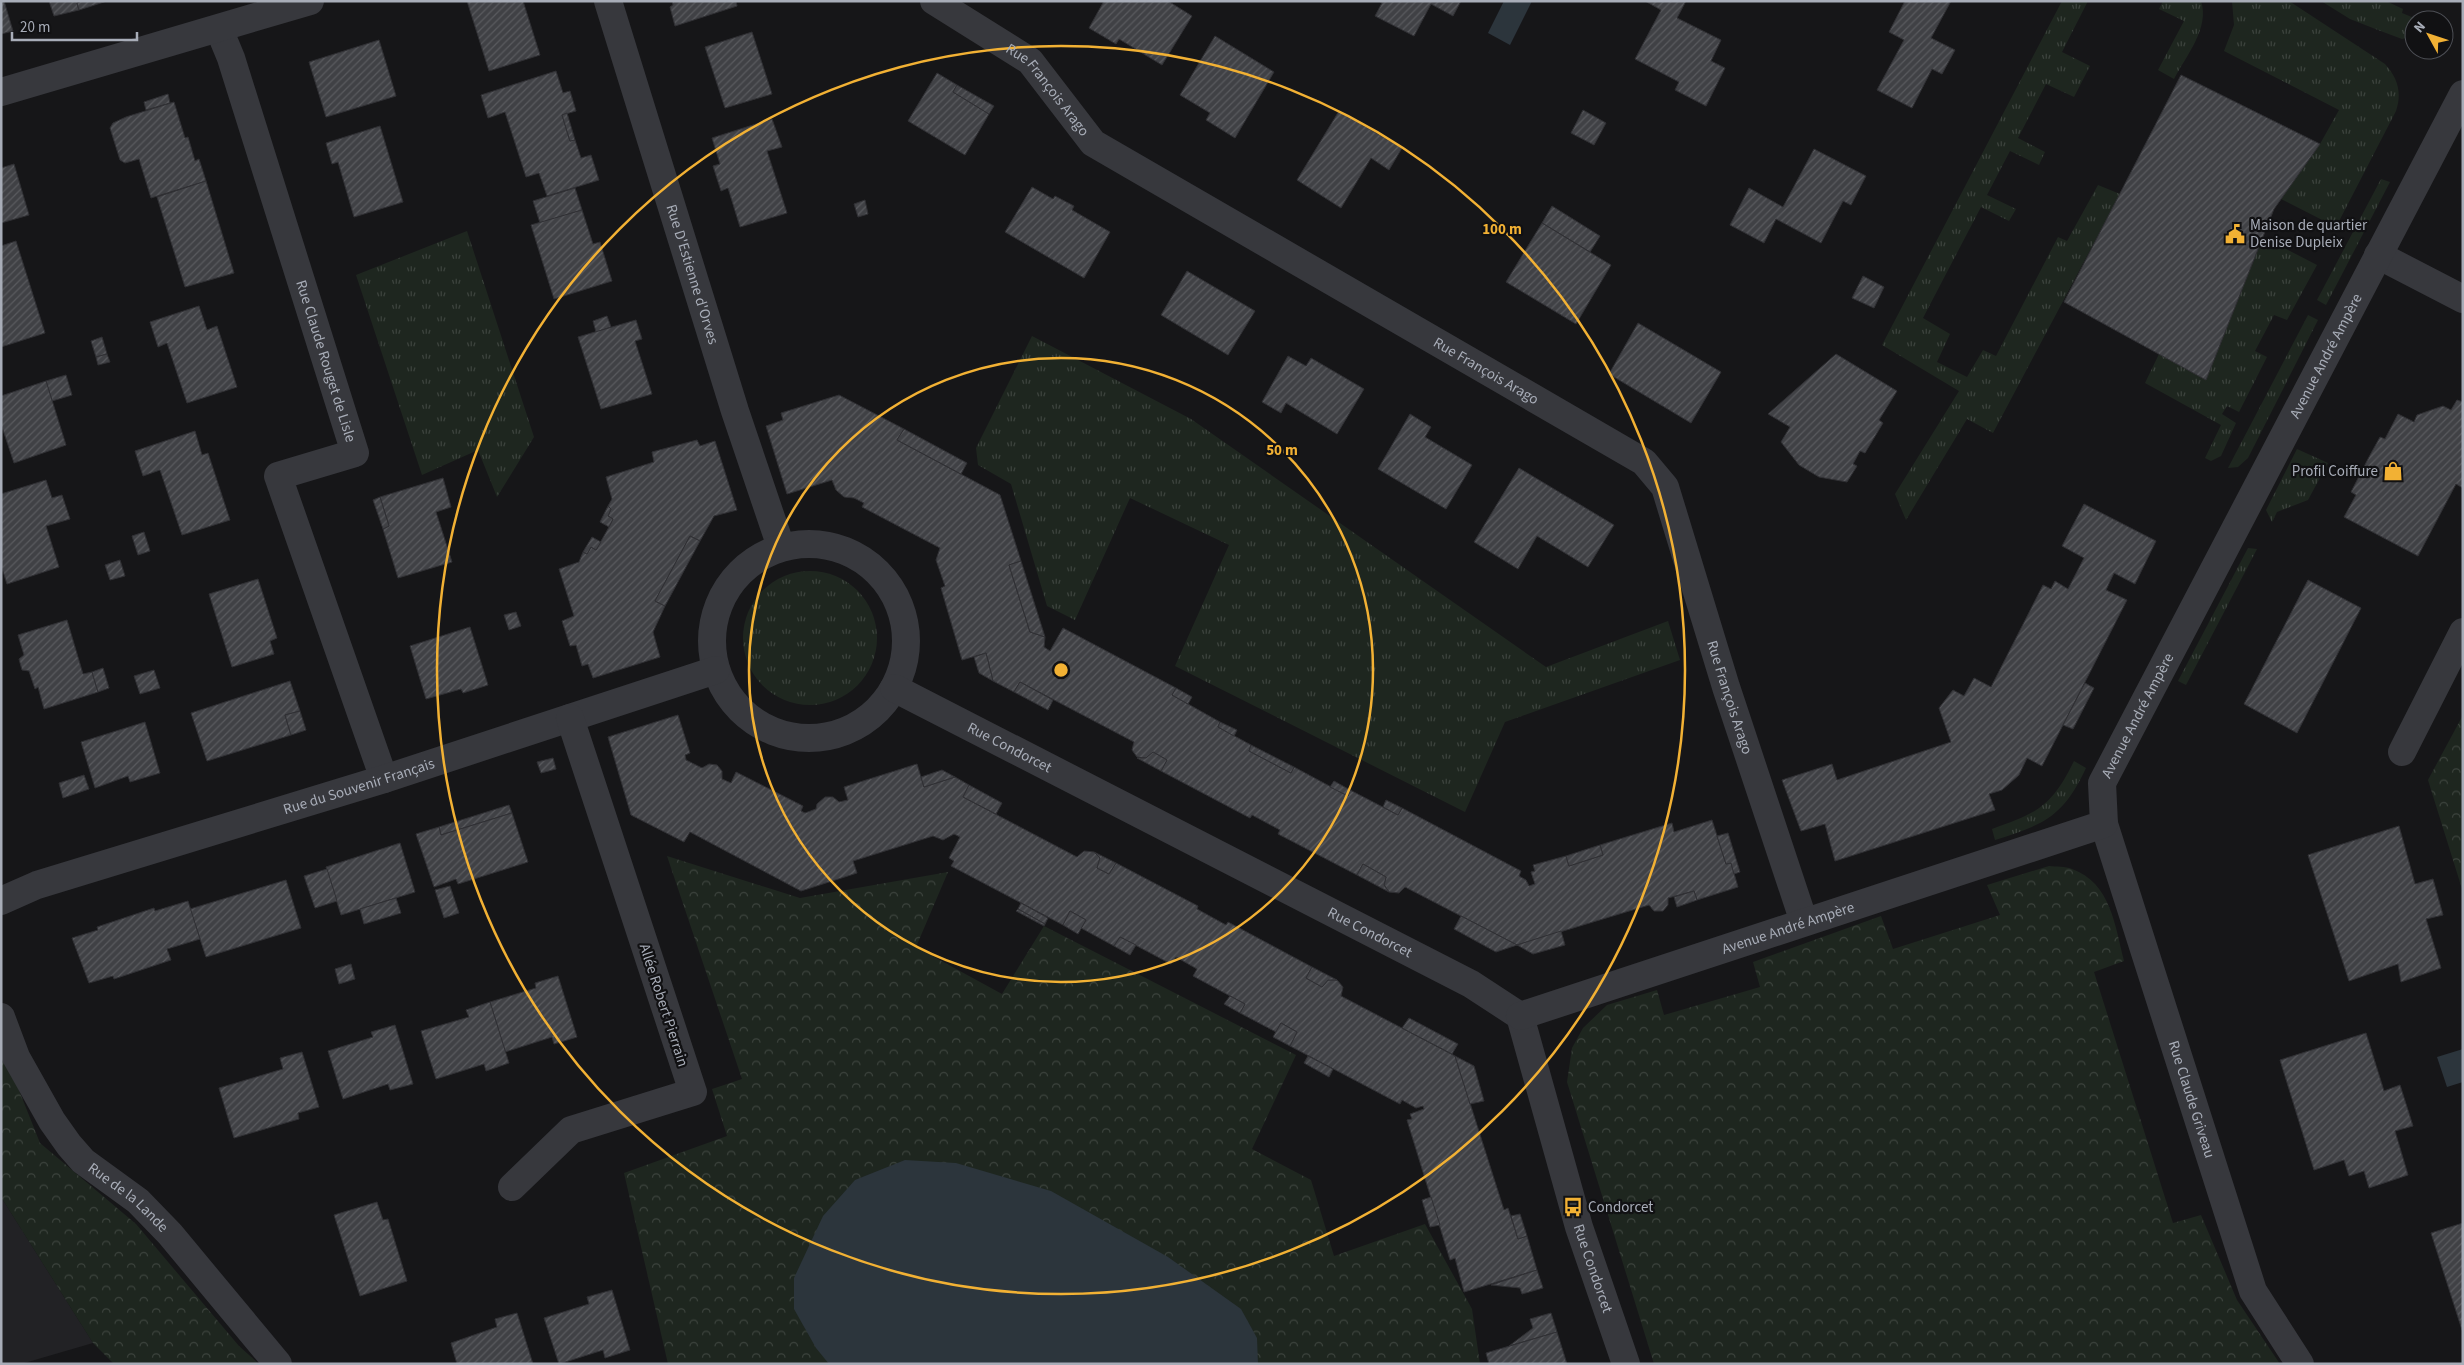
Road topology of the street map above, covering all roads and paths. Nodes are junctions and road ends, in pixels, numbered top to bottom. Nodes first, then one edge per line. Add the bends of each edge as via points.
1 (310, 1) edge
2 (608, 1) edge
3 (934, 1) edge
4 (219, 29) junction
5 (1, 92) edge
6 (2463, 94) edge
7 (2378, 255) junction
8 (2463, 300) edge
9 (781, 546) junction
10 (2463, 632) edge
11 (716, 670) junction
12 (894, 688) junction
13 (570, 718) junction
14 (2402, 752) dead end
15 (384, 779) junction
16 (2104, 824) junction
17 (1, 901) edge
18 (1804, 922) junction
19 (1, 1016) edge
20 (1520, 1016) junction
21 (512, 1187) dead end
22 (278, 1364) edge
23 (1626, 1364) edge
24 (2300, 1364) edge

1 - 4 street
2 - 9 street, Rue D'Estienne d'Orves via 734,411
3 - 18 street, Rue François Arago via 1030,61 1093,143 1644,462 1665,487 1726,687
4 - 5 street
4 - 15 street, Rue Claude Rouget de Lisle via 231,58 355,452 278,476
6 - 7 street, Avenue André Ampère
7 - 8 street
7 - 16 street, Avenue André Ampère via 2102,783
9 - 11 street via 747,565 722,595 711,632
9 - 12 street via 819,543 847,551 856,554 885,579 903,613 906,652
10 - 14 street
11 - 12 street via 730,698 754,721 783,735 816,738 847,731 875,713
11 - 13 street, Rue du Souvenir Français
12 - 20 street, Rue Condorcet via 1471,984
13 - 15 street, Rue du Souvenir Français
13 - 21 street, Allée Robert Pierrain via 692,1092 571,1130
15 - 17 street, Rue du Souvenir Français via 36,885
16 - 18 street, Avenue André Ampère
16 - 24 street, Rue Claude Griveau via 2253,1291
18 - 20 street, Avenue André Ampère
19 - 22 street, Rue de la Lande via 16,1056 68,1145 138,1201 170,1234
20 - 23 street, Rue Condorcet via 1577,1220

